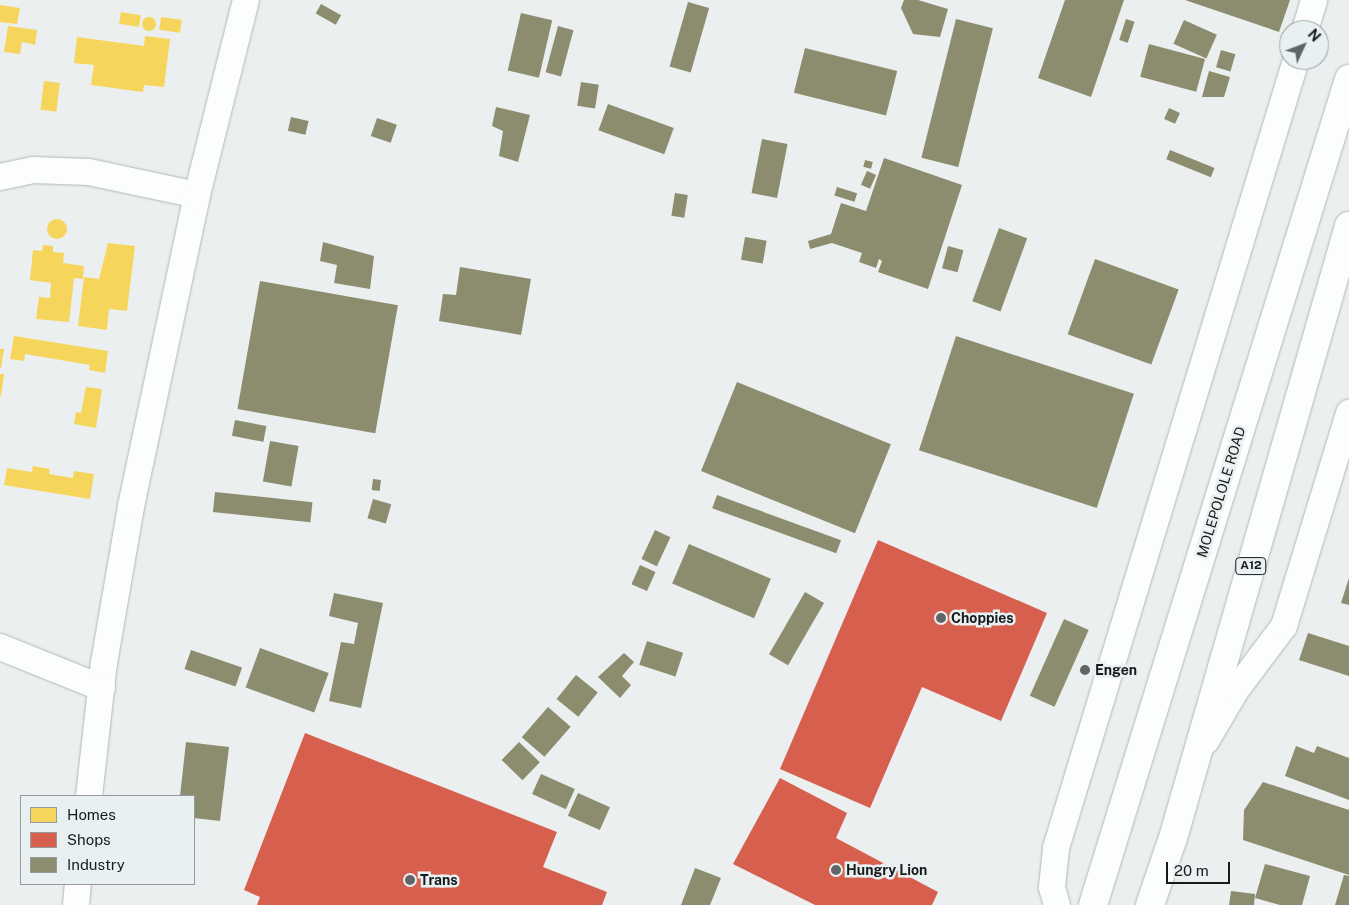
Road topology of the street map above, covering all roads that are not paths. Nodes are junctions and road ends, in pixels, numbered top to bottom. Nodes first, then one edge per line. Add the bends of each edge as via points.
1 (246, 0) edge
2 (1314, 0) edge
3 (1308, 20) edge
4 (1293, 70) edge
5 (1349, 79) edge
6 (0, 177) edge
7 (197, 195) junction
8 (1349, 226) edge
9 (1349, 413) edge
10 (0, 647) edge
11 (102, 688) junction
12 (1196, 758) junction
13 (89, 795) edge
14 (78, 885) edge
15 (76, 905) edge
16 (1057, 905) edge
17 (1093, 905) edge
18 (1150, 905) edge

1 - 7 street
2 - 3 street
4 - 16 street via 1056,848 1052,887
5 - 17 main road, MOLEPOLOLE ROAD
6 - 7 street via 33,170 90,172
7 - 11 street via 131,506
8 - 12 main road, A12
9 - 12 street via 1284,626 1236,690
10 - 11 street
11 - 13 street
12 - 18 main road, A12
14 - 15 street

